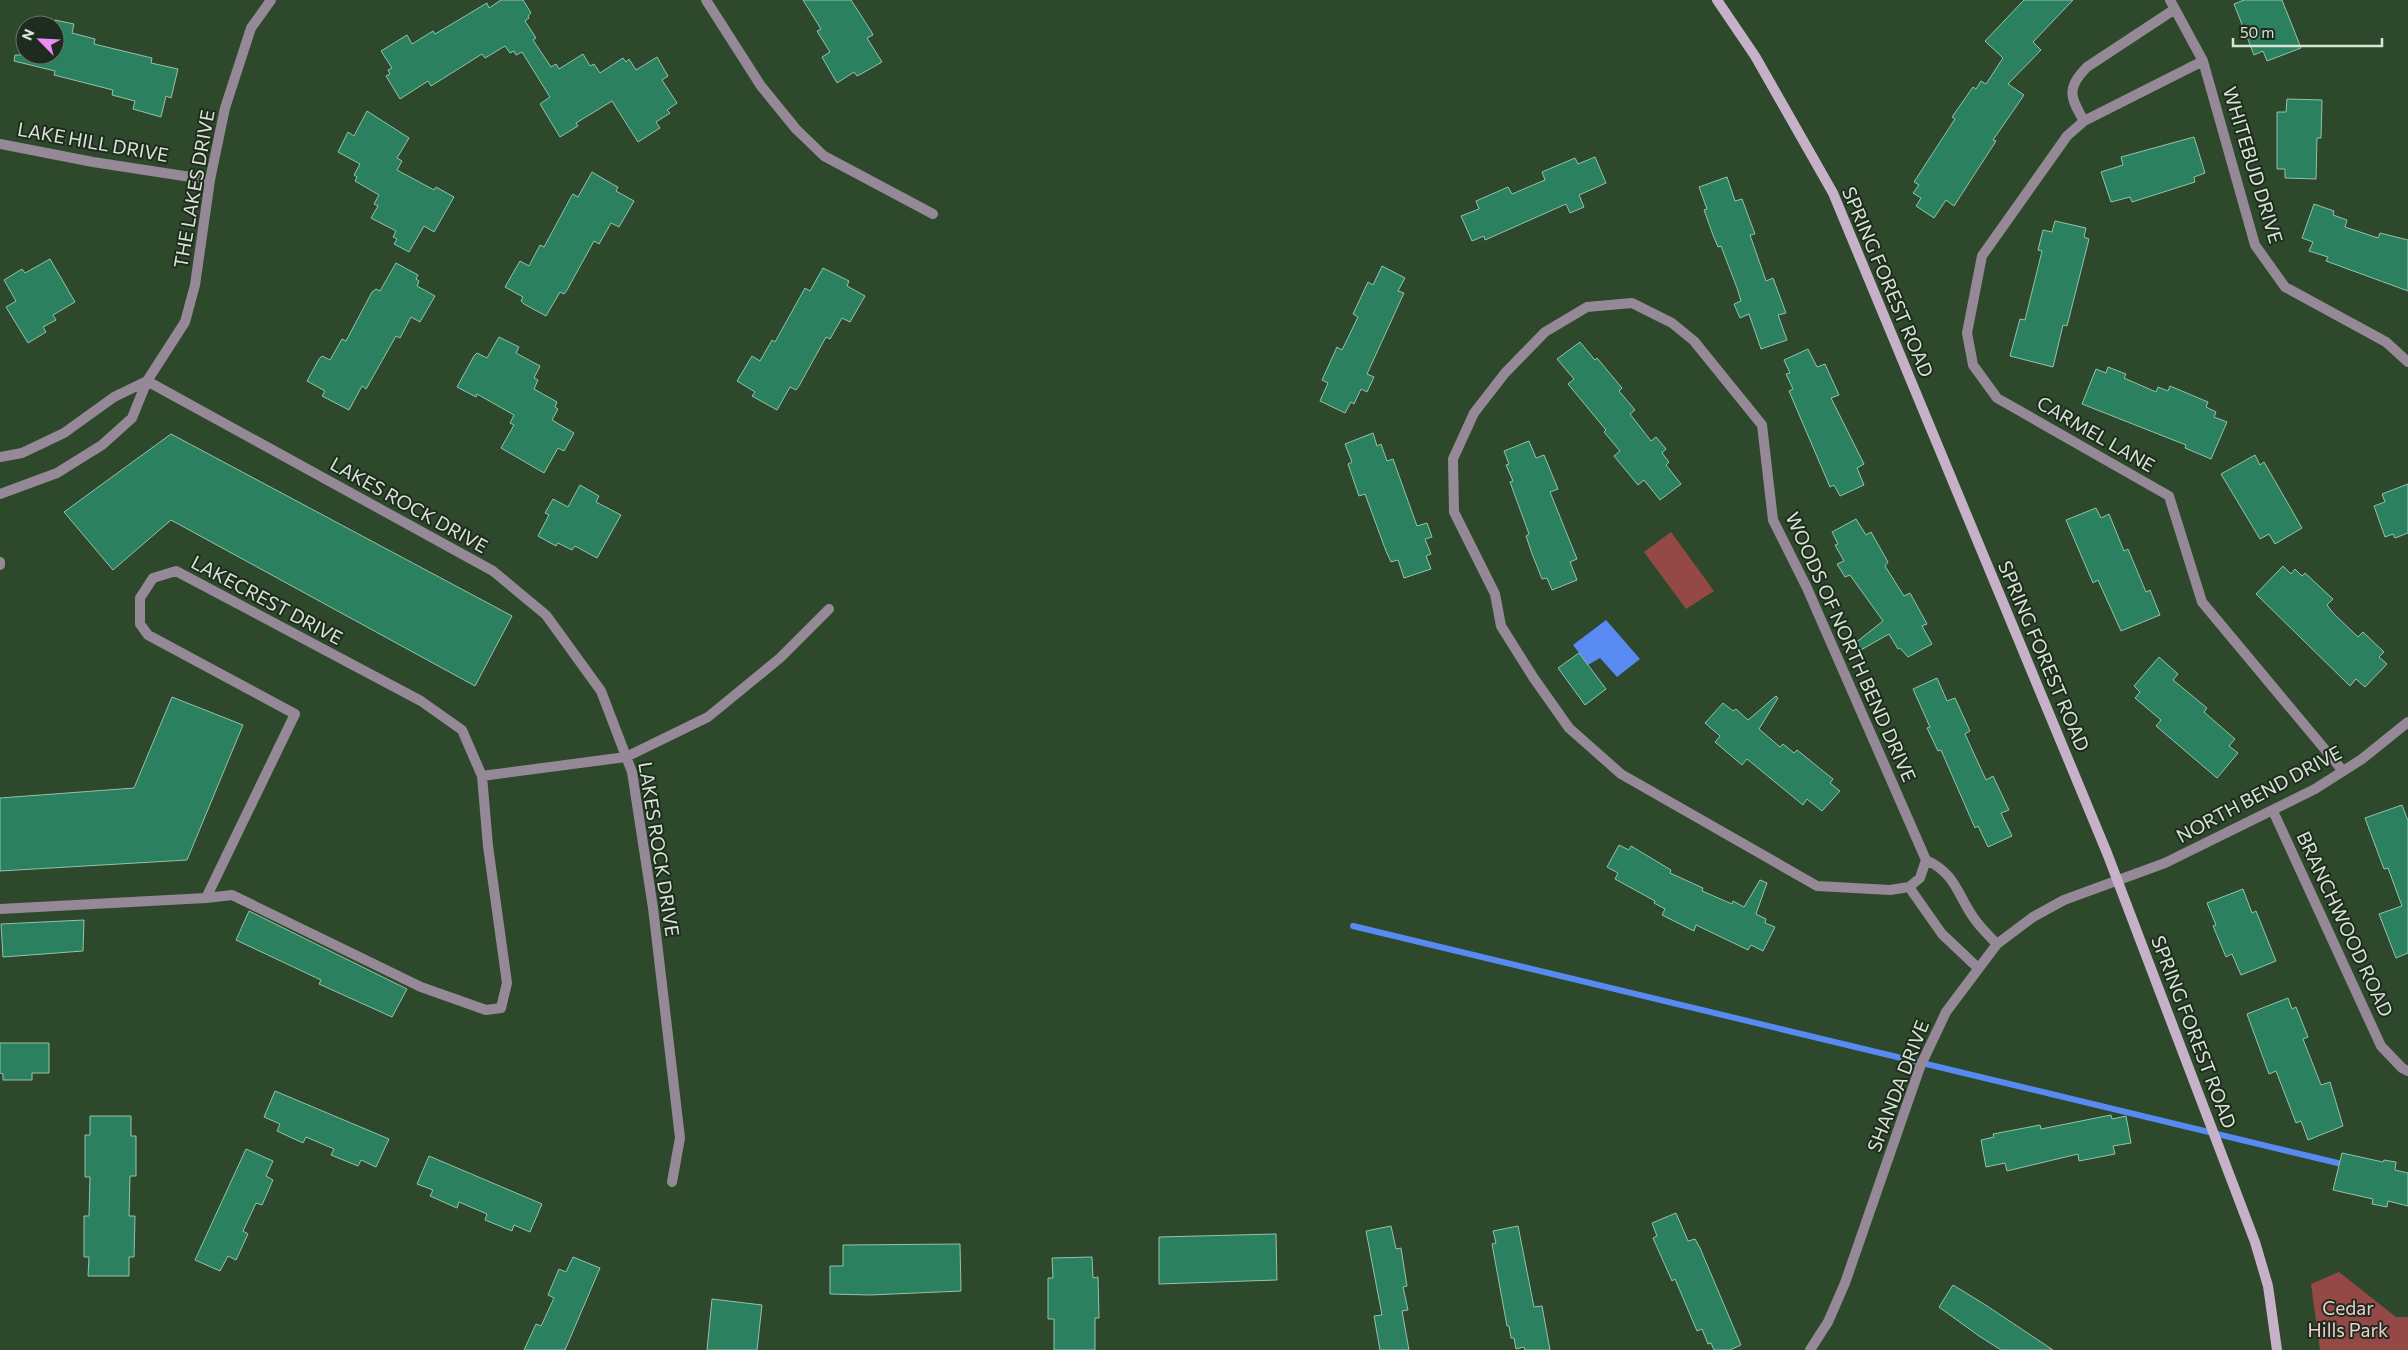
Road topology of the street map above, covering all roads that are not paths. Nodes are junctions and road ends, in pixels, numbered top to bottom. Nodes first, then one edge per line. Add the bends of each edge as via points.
1 (271, 0) edge
2 (706, 0) edge
3 (1717, 0) edge
4 (2172, 4) edge
5 (2204, 61) junction
6 (2084, 121) junction
7 (0, 144) edge
8 (210, 180) junction
9 (933, 214) dead end
10 (2408, 362) edge
11 (147, 381) junction
12 (0, 457) edge
13 (0, 494) edge
14 (828, 609) dead end
15 (2408, 722) edge
16 (626, 757) junction
17 (2343, 771) junction
18 (482, 776) junction
19 (2273, 810) junction
20 (1926, 860) junction
21 (2117, 879) junction
22 (1909, 887) junction
23 (206, 898) junction
24 (0, 909) edge
25 (1997, 944) junction
26 (1978, 968) junction
27 (2408, 1071) edge
28 (672, 1182) dead end
29 (1810, 1350) edge
30 (2276, 1350) edge

1 - 8 street, THE LAKES DRIVE via 251,28 225,108
2 - 9 street via 761,86 796,129 824,156
3 - 21 main road, SPRING FOREST ROAD via 1755,56 1832,193
4 - 5 street, WHITEBUD DRIVE
4 - 6 street via 2077,77 2071,89 2074,104
5 - 6 street, CARMEL LANE
5 - 10 street, WHITEBUD DRIVE via 2255,245 2285,287 2386,342
6 - 17 street, CARMEL LANE via 2067,136 1982,256 1966,334 1973,365 1997,398 2169,496 2202,602
7 - 8 street, LAKE HILL DRIVE
8 - 11 street, THE LAKES DRIVE via 195,285 185,322
11 - 12 street via 114,397 64,433 22,453
11 - 13 street, THE LAKES DRIVE via 132,418 102,445 57,473
11 - 16 street, LAKES ROCK DRIVE via 493,571 546,615 601,691
14 - 16 street via 780,658 708,718
15 - 17 street, NORTH BEND DRIVE
16 - 18 street
16 - 28 street, LAKES ROCK DRIVE via 632,772 653,908 680,1138
17 - 19 street, NORTH BEND DRIVE
18 - 23 street, LAKECREST DRIVE via 507,983 502,1008 486,1010 421,987 232,895
18 - 23 street, LAKECREST DRIVE via 462,730 421,701 176,571 153,578 140,598 140,624 148,636 295,714
19 - 21 street, NORTH BEND DRIVE via 2165,863
19 - 27 street, BRANCHWOOD ROAD via 2381,1046
20 - 22 street via 1920,878
20 - 22 street, WOODS OF NORTH BEND DRIVE via 1807,588 1773,520 1762,425 1694,341 1672,323 1632,303 1587,306 1545,332 1505,373 1474,413 1453,459 1454,512 1496,594 1501,626 1533,677 1570,728 1621,774 1817,886 1890,890
20 - 25 street via 1941,867 1976,922
21 - 25 street, SHANDA DRIVE via 2064,900 2033,917
21 - 30 main road, SPRING FOREST ROAD via 2255,1242 2268,1286
22 - 26 street via 1942,934
23 - 24 street, LAKECREST DRIVE
25 - 26 street, SHANDA DRIVE
26 - 29 street, SHANDA DRIVE via 1946,1012 1920,1067 1845,1283 1828,1322

